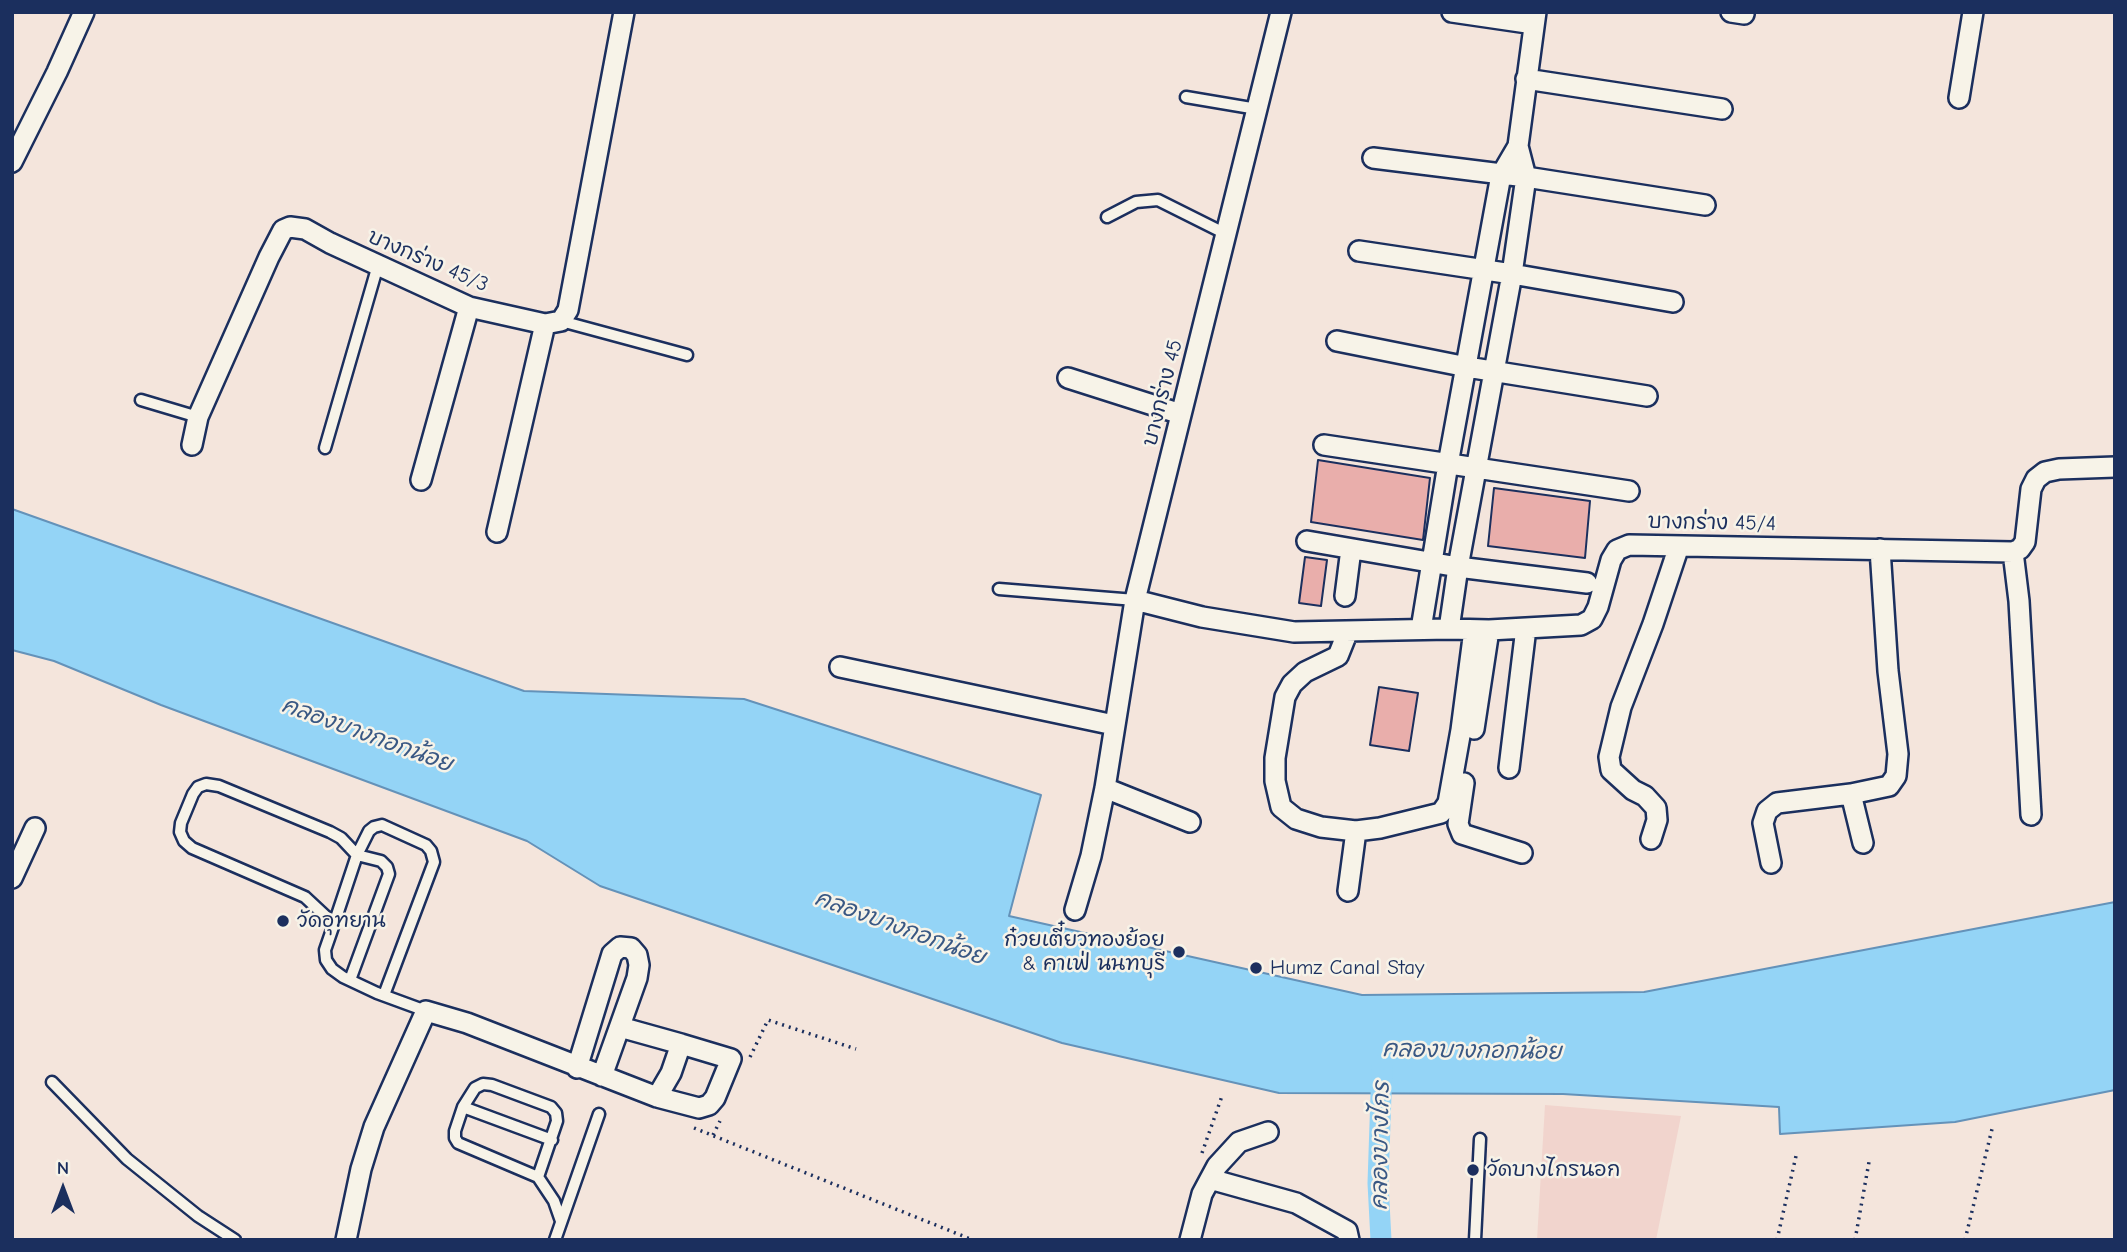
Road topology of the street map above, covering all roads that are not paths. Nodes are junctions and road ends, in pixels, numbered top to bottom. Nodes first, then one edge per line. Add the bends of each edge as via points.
1 (84, 12) edge
2 (624, 12) edge
3 (1281, 12) edge
4 (1452, 12) edge
5 (1973, 12) edge
6 (1535, 18) edge
7 (1526, 79) junction
8 (1186, 97) dead end
9 (1959, 98) dead end
10 (1257, 108) junction
11 (1722, 108) dead end
12 (1518, 146) junction
13 (1373, 158) dead end
14 (12, 162) edge
15 (1501, 174) junction
16 (1526, 177) junction
17 (1704, 205) dead end
18 (1107, 217) dead end
19 (1226, 234) junction
20 (1359, 251) dead end
21 (378, 265) junction
22 (1485, 270) junction
23 (1512, 274) junction
24 (1673, 302) dead end
25 (469, 307) junction
26 (553, 323) junction
27 (1337, 341) dead end
28 (687, 355) dead end
29 (1467, 368) junction
30 (1495, 371) junction
31 (1068, 378) dead end
32 (1647, 396) dead end
33 (142, 400) dead end
34 (1181, 414) junction
35 (198, 417) junction
36 (192, 445) dead end
37 (1324, 445) dead end
38 (325, 448) dead end
39 (1448, 464) junction
40 (2115, 467) edge
41 (1476, 468) junction
42 (421, 480) dead end
43 (1629, 491) dead end
44 (497, 532) dead end
45 (1307, 541) dead end
46 (1671, 545) junction
47 (1352, 549) junction
48 (1880, 549) junction
49 (2013, 552) junction
50 (1432, 563) junction
51 (1458, 567) junction
52 (1587, 583) dead end
53 (999, 589) dead end
54 (1345, 596) dead end
55 (1135, 600) junction
56 (1526, 628) junction
57 (1421, 629) junction
58 (1449, 629) junction
59 (1481, 630) junction
60 (1348, 631) junction
61 (840, 667) dead end
62 (1114, 725) junction
63 (1509, 768) dead end
64 (1105, 788) junction
65 (1851, 793) junction
66 (2031, 815) dead end
67 (1190, 822) dead end
68 (36, 828) dead end
69 (1356, 831) junction
70 (1651, 839) dead end
71 (1863, 844) dead end
72 (1522, 853) dead end
73 (357, 855) junction
74 (1771, 863) dead end
75 (12, 878) edge
76 (1348, 891) dead end
77 (1075, 910) dead end
78 (334, 924) junction
79 (350, 980) junction
80 (384, 995) junction
81 (426, 1011) junction
82 (620, 1027) junction
83 (681, 1044) junction
84 (577, 1068) junction
85 (602, 1076) junction
86 (52, 1082) dead end
87 (657, 1097) junction
88 (463, 1107) junction
89 (599, 1114) dead end
90 (1268, 1132) dead end
91 (1480, 1139) dead end
92 (552, 1140) junction
93 (538, 1177) junction
94 (1210, 1179) junction
95 (561, 1220) junction
96 (235, 1240) edge
97 (346, 1240) edge
98 (555, 1240) edge
99 (1190, 1240) edge
100 (1349, 1240) edge
101 (1475, 1240) edge

1 - 14 street
2 - 26 street via 568,310
3 - 10 street, บางกร่าง 45
4 - 6 street
5 - 9 street
6 - 7 street
7 - 11 street
7 - 12 street
8 - 10 lane
10 - 19 street, บางกร่าง 45
12 - 15 street
12 - 16 street
13 - 15 street
15 - 16 street
15 - 22 street
16 - 17 street
16 - 23 street
18 - 19 lane via 1136,202 1158,200
19 - 34 street, บางกร่าง 45
20 - 22 street
21 - 25 street, บางกร่าง 45/3
21 - 35 street, บางกร่าง 45/3 via 305,229 283,230
21 - 38 lane
22 - 23 street
22 - 29 street
23 - 24 street
23 - 30 street
25 - 26 street, บางกร่าง 45/3
25 - 42 street
26 - 28 lane
26 - 44 street
27 - 29 street
29 - 30 street
29 - 39 street
30 - 32 street
30 - 41 street
31 - 34 street
33 - 35 lane
34 - 55 street, บางกร่าง 45
35 - 36 street, บางกร่าง 45/3
37 - 39 street
39 - 41 street
39 - 50 street
40 - 49 street via 2059,469 2036,479 2025,542
41 - 43 street
41 - 51 street
45 - 47 street
46 - 48 street, บางกร่าง 45/4
46 - 56 street, บางกร่าง 45/4 via 1629,545 1617,550 1592,619 1581,625
46 - 70 street via 1653,624 1621,707 1609,757 1611,770 1656,808
47 - 50 street
47 - 54 street
48 - 49 street, บางกร่าง 45/4
48 - 65 street via 1898,754 1896,776 1889,786
49 - 66 street
50 - 51 street
50 - 57 street
51 - 52 street
51 - 58 street
53 - 55 lane
55 - 60 street, บางกร่าง 45/4 via 1260,628
55 - 62 street, บางกร่าง 45
56 - 59 street, บางกร่าง 45/4
56 - 63 street
57 - 58 street, บางกร่าง 45/4
57 - 60 street, บางกร่าง 45/4
58 - 59 street, บางกร่าง 45/4
59 - 69 street via 1448,803 1441,813
59 - 72 street via 1458,824 1462,834
60 - 69 street via 1338,656 1305,672 1285,696 1275,781 1281,807 1296,819
61 - 62 street
62 - 64 street, บางกร่าง 45
64 - 67 street
64 - 77 street, บางกร่าง 45
65 - 71 street
65 - 74 street via 1777,803 1767,811 1763,823
68 - 75 street
69 - 76 street
73 - 78 lane
73 - 78 lane via 330,832 219,786 198,787 181,823 180,832 191,848 305,897
73 - 79 lane via 381,862 389,874
73 - 80 lane via 369,831 382,825 426,845 434,862
78 - 79 lane via 326,960
79 - 80 lane
80 - 81 lane
81 - 84 street
81 - 97 street via 374,1128
82 - 83 street
82 - 84 street via 639,965 631,948 620,947 612,954
82 - 85 street
83 - 87 street
83 - 87 street via 731,1059 715,1098 699,1108
84 - 85 street
85 - 87 street
86 - 96 lane via 127,1159
88 - 92 lane
88 - 92 lane via 475,1088 492,1085 551,1107 557,1121
88 - 93 lane via 455,1131 458,1143
89 - 95 lane
90 - 94 street via 1239,1142
91 - 101 lane
92 - 93 lane
93 - 95 lane
94 - 99 street
94 - 100 street via 1296,1203 1347,1231
95 - 98 lane

